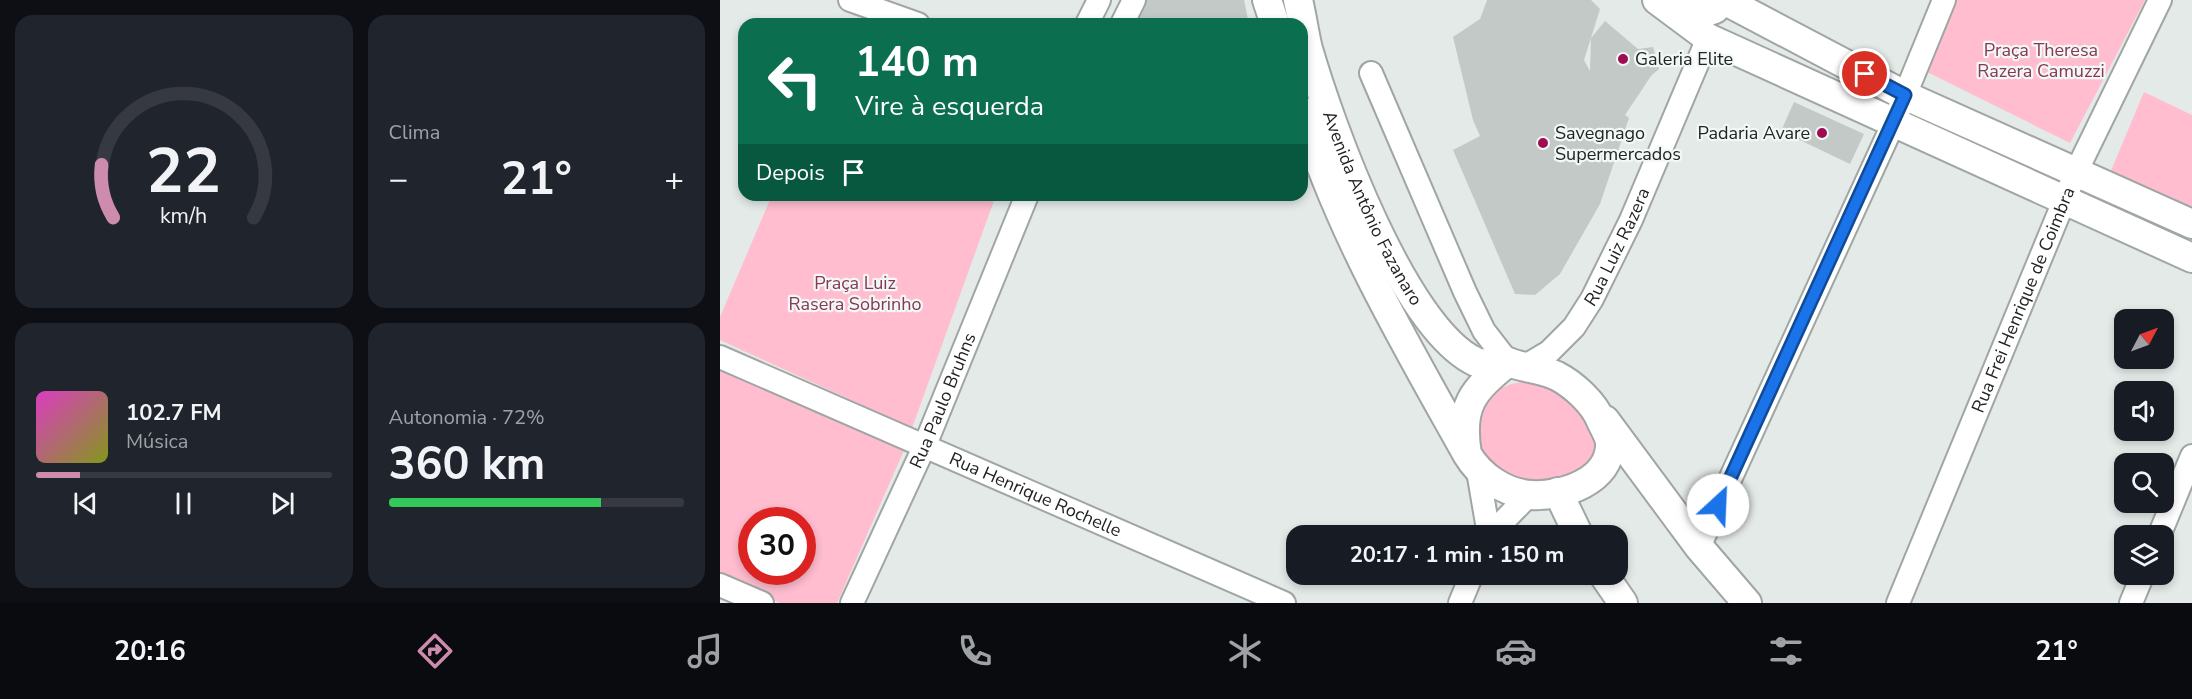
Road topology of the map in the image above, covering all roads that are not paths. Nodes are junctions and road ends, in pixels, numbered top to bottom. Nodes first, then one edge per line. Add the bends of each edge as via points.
1 (850, 0) edge
2 (1099, 0) edge
3 (1134, 0) edge
4 (1267, 0) edge
5 (1298, 0) edge
6 (1658, 0) edge
7 (1691, 0) edge
8 (1723, 0) edge
9 (1944, 0) edge
10 (2160, 0) edge
11 (901, 18) edge
12 (1090, 18) edge
13 (1125, 18) edge
14 (1273, 18) edge
15 (1302, 18) edge
16 (1708, 38) junction
17 (1308, 48) edge
18 (1827, 56) junction
19 (1371, 73) dead end
20 (1905, 95) junction
21 (1894, 122) junction
22 (1308, 146) edge
23 (1311, 164) edge
24 (2076, 172) junction
25 (1025, 201) edge
26 (2065, 201) junction
27 (2192, 224) edge
28 (2192, 258) edge
29 (720, 357) edge
30 (1515, 365) junction
31 (1598, 411) junction
32 (925, 445) junction
33 (2192, 456) edge
34 (1472, 463) junction
35 (1558, 492) junction
36 (1529, 495) junction
37 (1487, 525) edge
38 (1499, 525) edge
39 (1574, 525) edge
40 (2164, 525) edge
41 (1699, 547) junction
42 (720, 585) edge
43 (1467, 585) edge
44 (1611, 585) edge
45 (2138, 585) edge
46 (762, 603) edge
47 (852, 603) edge
48 (1284, 603) edge
49 (1460, 603) edge
50 (1623, 603) edge
51 (1747, 603) edge
52 (1898, 603) edge
53 (2131, 603) edge

1 - 11 street
2 - 12 street
3 - 13 street
4 - 14 main road
5 - 15 main road, Avenida Antônio Fazanaro
6 - 16 main road
7 - 8 main road via 1709,11
8 - 18 main road
9 - 20 street
10 - 24 street, Rua Frei Henrique de Coimbra
16 - 18 main road via 1719,32 1738,31 1789,51
16 - 21 main road
16 - 30 street, Rua Luiz Razera via 1631,220 1592,299 1574,327 1550,352
17 - 30 main road, Avenida Antônio Fazanaro via 1346,159 1408,289 1441,333 1461,352 1478,363
18 - 20 main road
19 - 30 street via 1484,331
20 - 21 street
20 - 24 main road
21 - 26 main road
21 - 41 street
22 - 23 main road, Avenida Antônio Fazanaro
23 - 34 main road, Avenida Antônio Fazanaro via 1381,301
24 - 26 street, Rua Frei Henrique de Coimbra
24 - 27 main road
25 - 32 street, Rua Paulo Bruhns
26 - 28 main road
26 - 52 street, Rua Frei Henrique de Coimbra
29 - 32 street, Rua Henrique Rochelle
30 - 31 main road via 1556,375
30 - 34 main road via 1481,384 1470,399 1464,417
31 - 35 main road via 1610,442 1606,461 1593,478
31 - 41 main road
32 - 47 street, Rua Paulo Bruhns
32 - 48 street, Rua Henrique Rochelle
33 - 40 street
34 - 36 main road via 1498,484
34 - 37 street
35 - 36 main road
35 - 39 main road
36 - 38 street
41 - 51 main road
42 - 46 street
43 - 49 street
44 - 50 main road
45 - 53 street

